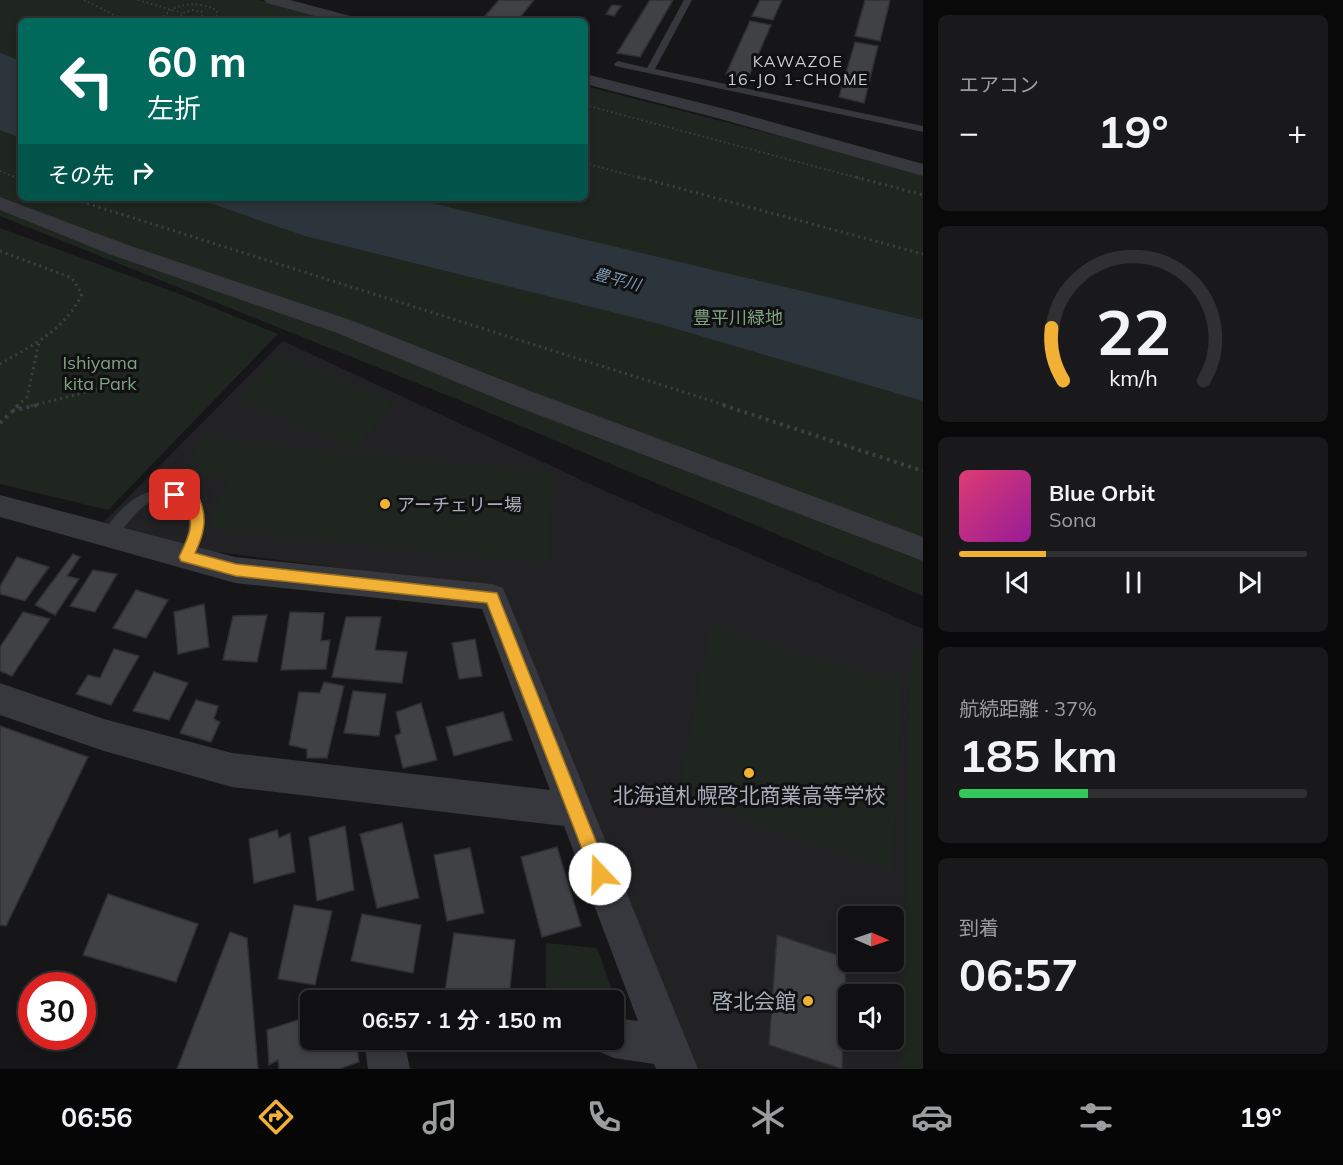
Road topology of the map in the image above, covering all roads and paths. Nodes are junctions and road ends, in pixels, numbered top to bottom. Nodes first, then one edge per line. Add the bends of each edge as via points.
1 (84, 0) edge
2 (138, 0) edge
3 (272, 0) edge
4 (688, 0) edge
5 (212, 7) junction
6 (171, 9) junction
7 (200, 11) junction
8 (182, 13) junction
9 (120, 18) edge
10 (164, 18) edge
11 (180, 18) edge
12 (200, 18) edge
13 (216, 18) edge
14 (341, 18) edge
15 (618, 64) dead end
16 (650, 71) junction
17 (588, 80) edge
18 (588, 106) edge
19 (923, 129) edge
20 (588, 164) edge
21 (923, 170) edge
22 (0, 171) edge
23 (18, 178) edge
24 (923, 195) edge
25 (80, 201) edge
26 (0, 203) edge
27 (0, 251) edge
28 (923, 254) edge
29 (39, 341) junction
30 (0, 364) edge
31 (115, 385) dead end
32 (12, 411) junction
33 (0, 423) edge
34 (923, 471) edge
35 (0, 506) edge
36 (108, 536) junction
37 (923, 549) edge
38 (186, 557) junction
39 (0, 699) edge
40 (575, 810) junction
41 (624, 1041) edge
42 (386, 1050) edge
43 (673, 1057) edge
44 (389, 1069) edge

1 - 9 path
2 - 6 path
3 - 14 street
4 - 16 lane
5 - 6 path via 196,4
5 - 7 path
5 - 13 path via 218,14
6 - 8 path
6 - 10 path
7 - 8 path
7 - 12 path via 203,14
8 - 11 path
15 - 16 lane
16 - 19 lane
17 - 21 street
18 - 24 path
20 - 28 path
22 - 23 path
25 - 34 path
26 - 37 street via 117,249 345,327 524,399
27 - 29 path via 72,278 82,294 76,311
29 - 30 path
29 - 32 path via 27,397
31 - 32 path
32 - 33 path
35 - 36 street
36 - 38 street
36 - 38 lane via 128,507 150,496 175,495 194,502 199,521
38 - 40 street via 236,570 492,597
39 - 40 street via 104,735 232,770
40 - 43 street
41 - 43 street
42 - 44 street

